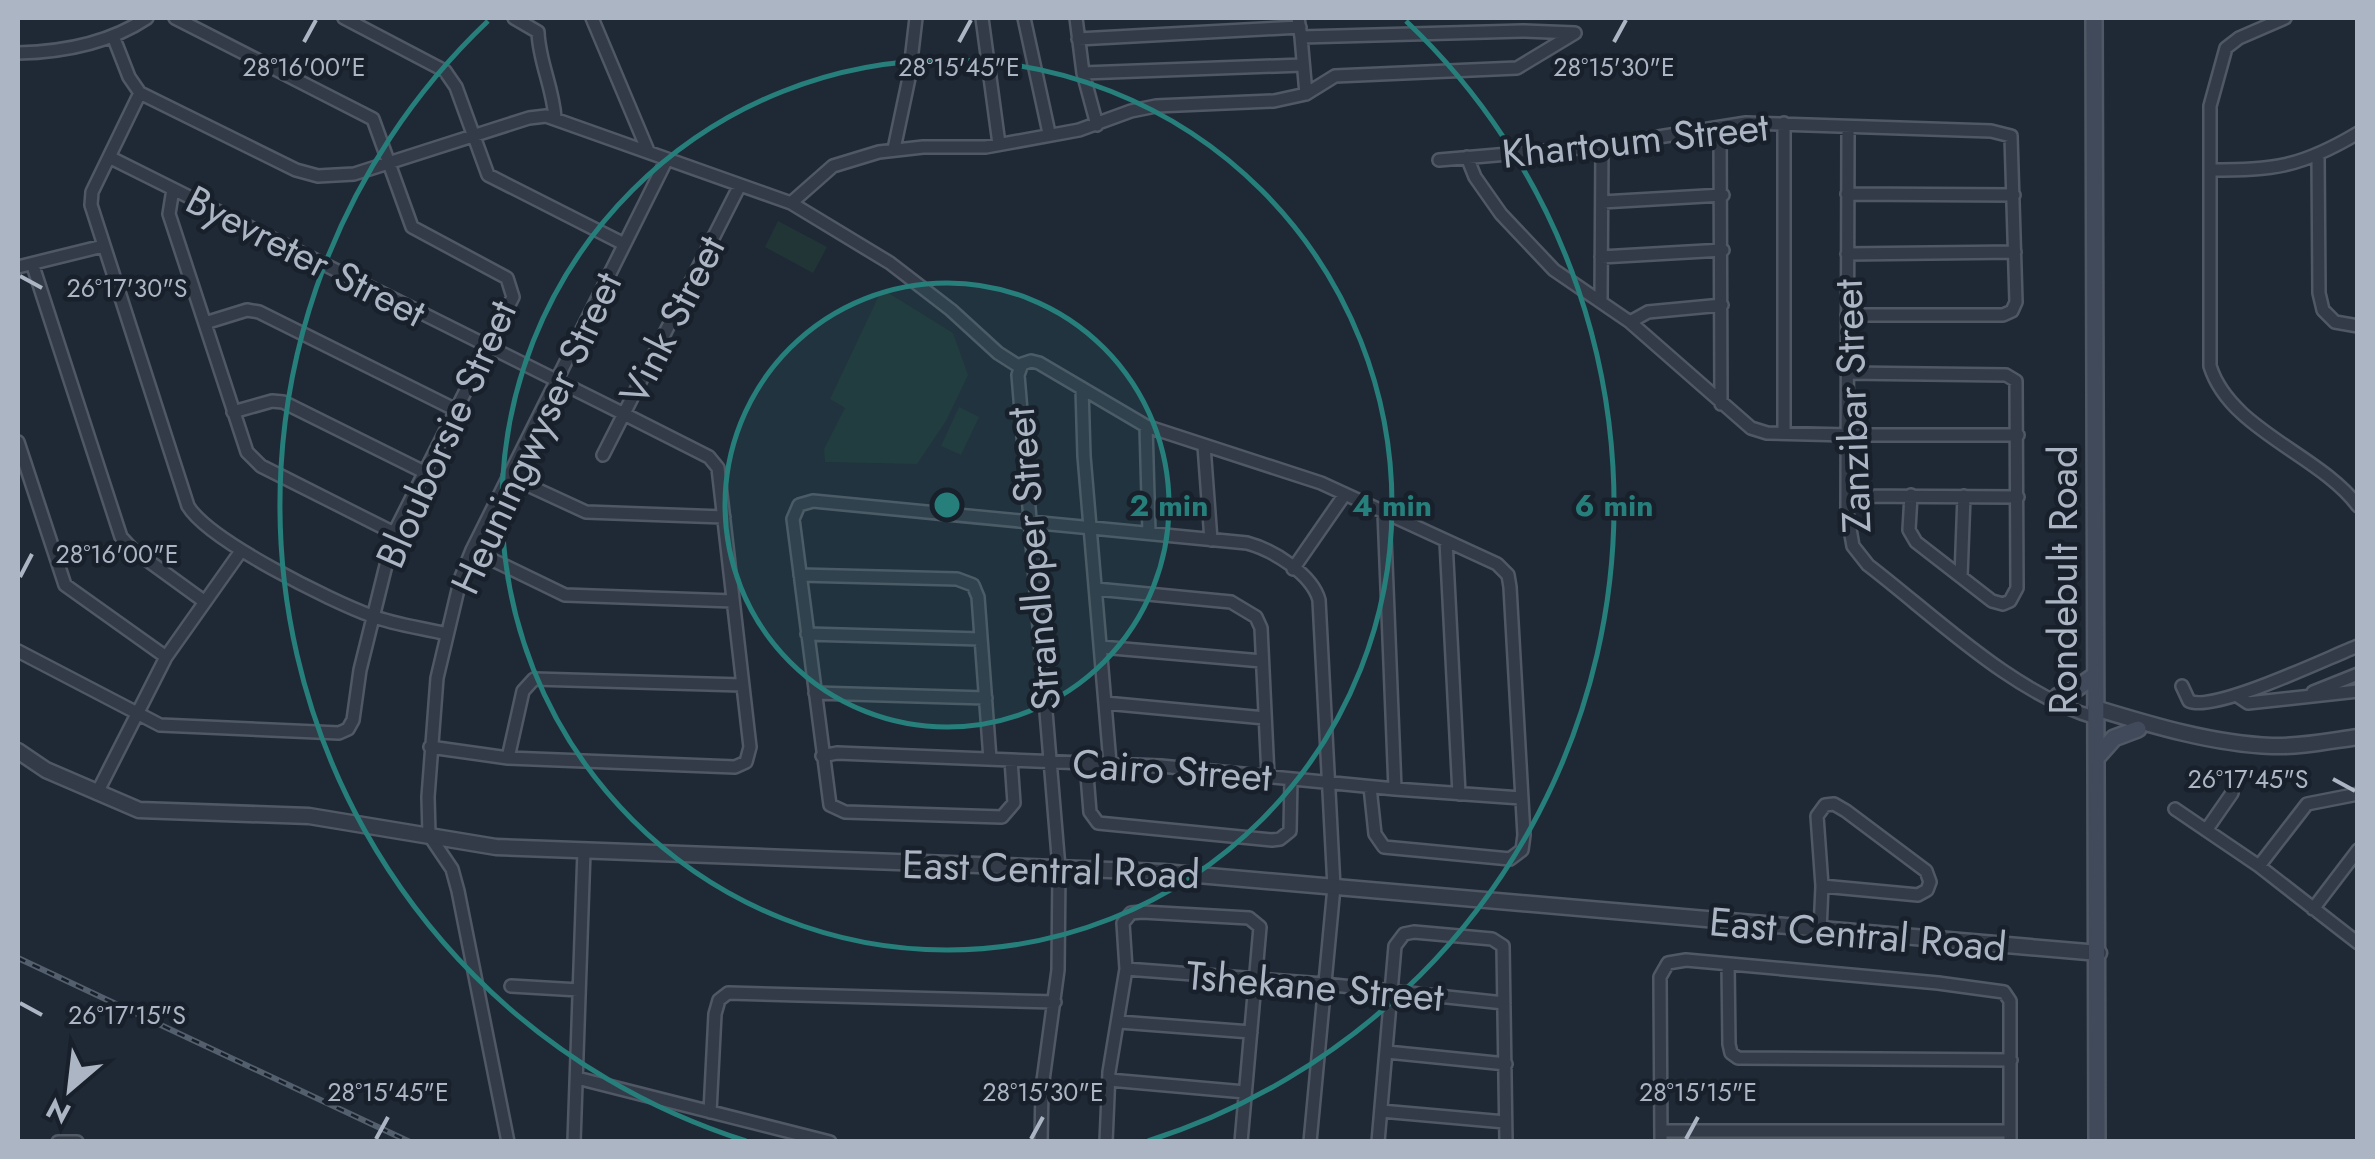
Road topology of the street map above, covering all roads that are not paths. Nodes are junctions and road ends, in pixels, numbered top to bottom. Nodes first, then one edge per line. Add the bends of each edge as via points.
1 (146, 18) edge
2 (175, 18) edge
3 (344, 18) edge
4 (514, 18) edge
5 (592, 18) edge
6 (916, 18) edge
7 (982, 18) edge
8 (1024, 18) edge
9 (1076, 18) edge
10 (2094, 18) edge
11 (2285, 18) edge
12 (1300, 27) edge
13 (113, 36) junction
14 (1078, 40) junction
15 (18, 53) edge
16 (1302, 65) junction
17 (1083, 73) junction
18 (140, 93) junction
19 (1306, 94) junction
20 (555, 118) junction
21 (1784, 123) junction
22 (1098, 125) junction
23 (1720, 127) junction
24 (1848, 128) junction
25 (2358, 132) edge
26 (1049, 133) junction
27 (472, 137) junction
28 (999, 144) junction
29 (1602, 146) junction
30 (894, 149) junction
31 (648, 152) junction
32 (2318, 156) junction
33 (109, 157) junction
34 (1467, 157) junction
35 (666, 159) junction
36 (1439, 160) dead end
37 (390, 164) junction
38 (2210, 170) junction
39 (740, 185) junction
40 (173, 189) junction
41 (1847, 194) junction
42 (1722, 195) junction
43 (2014, 195) junction
44 (1602, 202) junction
45 (792, 203) junction
46 (624, 244) junction
47 (103, 246) junction
48 (1723, 250) junction
49 (2015, 252) junction
50 (1847, 254) junction
51 (1601, 257) junction
52 (33, 266) junction
53 (18, 267) edge
54 (1601, 300) junction
55 (1722, 306) junction
56 (1847, 315) junction
57 (1630, 322) junction
58 (205, 324) junction
59 (2358, 326) edge
60 (488, 347) junction
61 (1020, 368) junction
62 (1847, 373) junction
63 (556, 382) junction
64 (1082, 388) junction
65 (1721, 404) junction
66 (456, 410) junction
67 (233, 412) junction
68 (624, 414) junction
69 (1146, 426) junction
70 (1784, 431) junction
71 (2018, 434) junction
72 (1848, 435) junction
73 (18, 442) edge
74 (1204, 446) junction
75 (603, 455) dead end
76 (424, 472) junction
77 (508, 476) junction
78 (32, 487) junction
79 (18, 492) edge
80 (1345, 494) junction
81 (1911, 495) junction
82 (1848, 496) junction
83 (1964, 496) junction
84 (2018, 496) junction
85 (2358, 506) edge
86 (1384, 512) junction
87 (724, 517) junction
88 (1029, 522) junction
89 (1091, 528) junction
90 (394, 533) junction
91 (1149, 534) junction
92 (1211, 540) junction
93 (1446, 541) junction
94 (472, 550) junction
95 (242, 552) junction
96 (1293, 569) junction
97 (800, 575) junction
98 (1961, 577) junction
99 (1096, 589) junction
100 (733, 601) junction
101 (204, 602) junction
102 (373, 616) junction
103 (447, 634) junction
104 (807, 634) junction
105 (1958, 635) junction
106 (981, 638) junction
107 (1100, 646) junction
108 (2358, 646) edge
109 (18, 651) edge
110 (166, 656) junction
111 (1262, 661) junction
112 (2358, 674) edge
113 (2094, 676) junction
114 (742, 685) junction
115 (2182, 686) dead end
116 (2358, 691) edge
117 (815, 692) junction
118 (2236, 695) junction
119 (2058, 696) junction
120 (986, 698) junction
121 (2300, 698) junction
122 (1104, 703) junction
123 (2095, 713) junction
124 (137, 715) junction
125 (1265, 718) junction
126 (2138, 730) junction
127 (2358, 737) edge
128 (2306, 744) junction
129 (430, 747) junction
130 (18, 751) edge
131 (822, 756) junction
132 (508, 758) junction
133 (2097, 758) junction
134 (990, 759) junction
135 (1011, 760) junction
136 (1049, 761) junction
137 (1086, 763) junction
138 (1110, 763) junction
139 (1268, 776) junction
140 (1291, 779) junction
141 (1329, 782) junction
142 (1370, 787) junction
143 (1396, 790) junction
144 (98, 792) junction
145 (2232, 793) dead end
146 (1459, 794) junction
147 (2358, 794) edge
148 (1521, 798) junction
149 (2176, 809) dead end
150 (2207, 829) junction
151 (429, 835) junction
152 (2358, 850) edge
153 (584, 852) junction
154 (2258, 866) junction
155 (1059, 868) junction
156 (1822, 886) junction
157 (1334, 887) junction
158 (2313, 909) junction
159 (1820, 931) junction
160 (2358, 942) edge
161 (2099, 953) junction
162 (1728, 964) junction
163 (1126, 969) junction
164 (1258, 978) junction
165 (1324, 984) junction
166 (512, 986) dead end
167 (578, 990) junction
168 (1391, 993) junction
169 (1056, 1002) junction
170 (1504, 1003) junction
171 (1119, 1022) junction
172 (1251, 1032) junction
173 (1387, 1052) junction
174 (2010, 1060) junction
175 (1506, 1064) junction
176 (577, 1078) junction
177 (1108, 1080) junction
178 (1245, 1092) junction
179 (1381, 1111) junction
180 (710, 1112) junction
181 (1506, 1122) junction
182 (1660, 1136) edge
183 (2010, 1136) edge
184 (58, 1142) edge
185 (77, 1142) edge
186 (508, 1142) edge
187 (574, 1142) edge
188 (830, 1142) edge
189 (1041, 1142) edge
190 (1106, 1142) edge
191 (1242, 1142) edge
192 (1310, 1142) edge
193 (1378, 1142) edge
194 (1506, 1142) edge
195 (2097, 1142) edge

1 - 13 street
2 - 37 street via 368,115
3 - 27 street via 445,72
4 - 20 street via 538,32
5 - 31 street
6 - 30 street
7 - 28 street
8 - 26 street
9 - 14 street
10 - 113 main road, Rondebult Road
11 - 38 street via 2226,48 2210,106
12 - 14 street
12 - 16 street
12 - 19 street via 1575,33 1517,68 1335,76
13 - 15 street via 65,50
13 - 18 street
14 - 17 street
16 - 17 street
16 - 19 street
17 - 22 street
18 - 33 street
18 - 37 street, Strandloper Street via 307,173 338,177
19 - 22 street via 1156,106
20 - 27 street, Strandloper Street via 529,118
20 - 31 street, Strandloper Street
21 - 23 street, Khartoum Street
21 - 24 street, Khartoum Street
21 - 70 street
22 - 26 street
23 - 29 street, Khartoum Street
23 - 42 street
24 - 41 street, Zanzibar Street
24 - 43 street, Khartoum Street via 2011,136
25 - 32 street
26 - 28 street
27 - 37 street, Strandloper Street
27 - 46 street via 492,178
28 - 30 street
29 - 34 street, Khartoum Street
29 - 44 street
30 - 45 street via 833,166
31 - 35 street, Strandloper Street
32 - 38 street via 2273,168
32 - 59 street via 2320,302 2335,322
33 - 40 street, Byevreter Street
33 - 47 street via 90,198
34 - 36 street, Khartoum Street
34 - 54 street via 1501,214
35 - 39 street, Strandloper Street
35 - 46 street, Heuningwyser Street
37 - 60 street, Blouborsie Street via 412,227 511,283 513,297
38 - 85 street via 2208,349 2214,378 2238,409
39 - 45 street, Strandloper Street
39 - 68 street, Vink Street
40 - 58 street via 169,214
40 - 60 street, Byevreter Street
41 - 43 street
41 - 50 street, Zanzibar Street
42 - 44 street
42 - 48 street
43 - 49 street
44 - 51 street
45 - 61 street, Strandloper Street via 890,264
46 - 63 street, Heuningwyser Street
47 - 52 street
47 - 95 street via 188,506
48 - 51 street
48 - 55 street
49 - 50 street
49 - 56 street via 2016,302 2008,314
50 - 56 street, Zanzibar Street
51 - 54 street
52 - 53 street
52 - 101 street via 124,541
54 - 57 street
55 - 57 street via 1648,312
55 - 65 street
56 - 62 street, Zanzibar Street
57 - 65 street
58 - 66 street via 260,312
58 - 67 street
60 - 63 street, Byevreter Street
60 - 66 street, Blouborsie Street
61 - 64 street via 1034,362
61 - 88 street, Strandloper Street
62 - 71 street via 2011,376 2018,386
62 - 72 street, Zanzibar Street
63 - 68 street, Byevreter Street
63 - 77 street, Heuningwyser Street
64 - 69 street
64 - 89 street
65 - 70 street via 1751,428
66 - 76 street, Blouborsie Street
67 - 76 street via 283,402
67 - 90 street via 255,462
68 - 75 street, Vink Street
68 - 87 street, Byevreter Street via 712,460
69 - 74 street
69 - 91 street
70 - 72 street
71 - 72 street
71 - 84 street
72 - 82 street, Zanzibar Street
73 - 78 street
74 - 80 street
74 - 92 street
76 - 90 street, Blouborsie Street
77 - 87 street via 586,512
77 - 94 street, Heuningwyser Street
78 - 79 street
78 - 110 street via 65,586
80 - 86 street
80 - 96 street
81 - 82 street
81 - 83 street
81 - 98 street via 1911,537
82 - 105 street, Zanzibar Street via 1848,531 1859,555
83 - 84 street
83 - 98 street
84 - 98 street via 2018,588 2008,602 1992,600
86 - 93 street
86 - 143 street
87 - 100 street
88 - 89 street
88 - 97 street via 803,502 793,520
88 - 136 street, Strandloper Street
89 - 91 street
89 - 99 street
90 - 102 street, Blouborsie Street
91 - 92 street
92 - 96 street via 1262,547
93 - 146 street
93 - 148 street via 1497,564 1510,578
94 - 100 street via 565,595
94 - 103 street, Heuningwyser Street
95 - 101 street
95 - 102 street
96 - 141 street via 1319,600
97 - 104 street
97 - 106 street via 967,580 977,593
99 - 107 street
99 - 111 street via 1238,604 1258,620
100 - 114 street
101 - 110 street
102 - 103 street
102 - 124 street, Blouborsie Street via 353,720 344,732 166,726
103 - 129 street, Heuningwyser Street
104 - 106 street
104 - 117 street
105 - 119 street
105 - 123 street via 2042,696
106 - 120 street
107 - 111 street
107 - 122 street
108 - 118 street
109 - 124 street
110 - 124 street
111 - 125 street
112 - 121 street
113 - 119 main road
113 - 123 main road, Rondebult Road
114 - 132 street via 534,679 523,690
114 - 132 street via 750,748 740,766
115 - 118 street via 2195,704
116 - 121 street
117 - 120 street
117 - 131 street
118 - 121 street via 2248,703
119 - 123 street
120 - 134 street
122 - 125 street
122 - 138 street
123 - 126 street
123 - 128 street via 2270,746
123 - 133 main road, Rondebult Road
124 - 144 street
125 - 139 street
126 - 128 street via 2257,752
126 - 133 main road via 2114,738
127 - 128 street
129 - 132 street
129 - 151 street, Heuningwyser Street
130 - 144 street, East Central Road
131 - 134 street, Cairo Street
131 - 135 street via 827,802 844,812 1002,816 1014,804
133 - 161 main road, Rondebult Road
134 - 135 street, Cairo Street
135 - 136 street, Cairo Street
136 - 137 street, Cairo Street
136 - 155 street, Strandloper Street
137 - 138 street, Cairo Street
137 - 140 street via 1090,812 1098,823 1272,840 1290,831
138 - 139 street, Cairo Street
139 - 140 street, Cairo Street
140 - 141 street, Cairo Street
141 - 142 street, Cairo Street
141 - 157 street
142 - 143 street, Cairo Street
142 - 148 street via 1384,847 1510,859 1524,835
143 - 146 street, Cairo Street
144 - 151 street, East Central Road via 154,813 309,816
145 - 150 street
146 - 148 street, Cairo Street
147 - 154 street via 2308,804
149 - 150 street
150 - 154 street
151 - 153 street, East Central Road
151 - 186 street via 458,891
152 - 158 street
153 - 155 street, East Central Road
153 - 167 street
154 - 158 street
155 - 157 street, East Central Road
155 - 169 street, Strandloper Street
156 - 156 street via 1918,895 1930,882 1926,871 1834,804 1817,816
156 - 159 street
157 - 159 street, East Central Road
157 - 165 street
158 - 160 street
159 - 161 street, East Central Road
161 - 195 main road, Rondebult Road
162 - 174 street via 2002,991 2010,999
162 - 174 street via 1729,1044 1738,1058
162 - 182 street via 1675,961 1662,970
163 - 164 street, Tshekane Street
163 - 164 street via 1125,919 1142,912 1254,920 1262,930
163 - 171 street
164 - 165 street, Tshekane Street
164 - 172 street
165 - 168 street, Tshekane Street
165 - 192 street
166 - 167 street
167 - 176 street
168 - 170 street, Tshekane Street
168 - 170 street via 1396,946 1404,934 1498,941 1506,958
168 - 173 street
169 - 180 street via 728,992 715,1014
169 - 189 street, Strandloper Street
170 - 175 street
171 - 172 street
171 - 177 street
172 - 178 street
173 - 175 street
173 - 179 street
174 - 183 street
175 - 181 street
176 - 180 street
176 - 187 street
177 - 178 street
177 - 190 street
178 - 191 street
179 - 181 street
179 - 193 street
180 - 188 street
181 - 194 street
182 - 183 street
184 - 185 street

